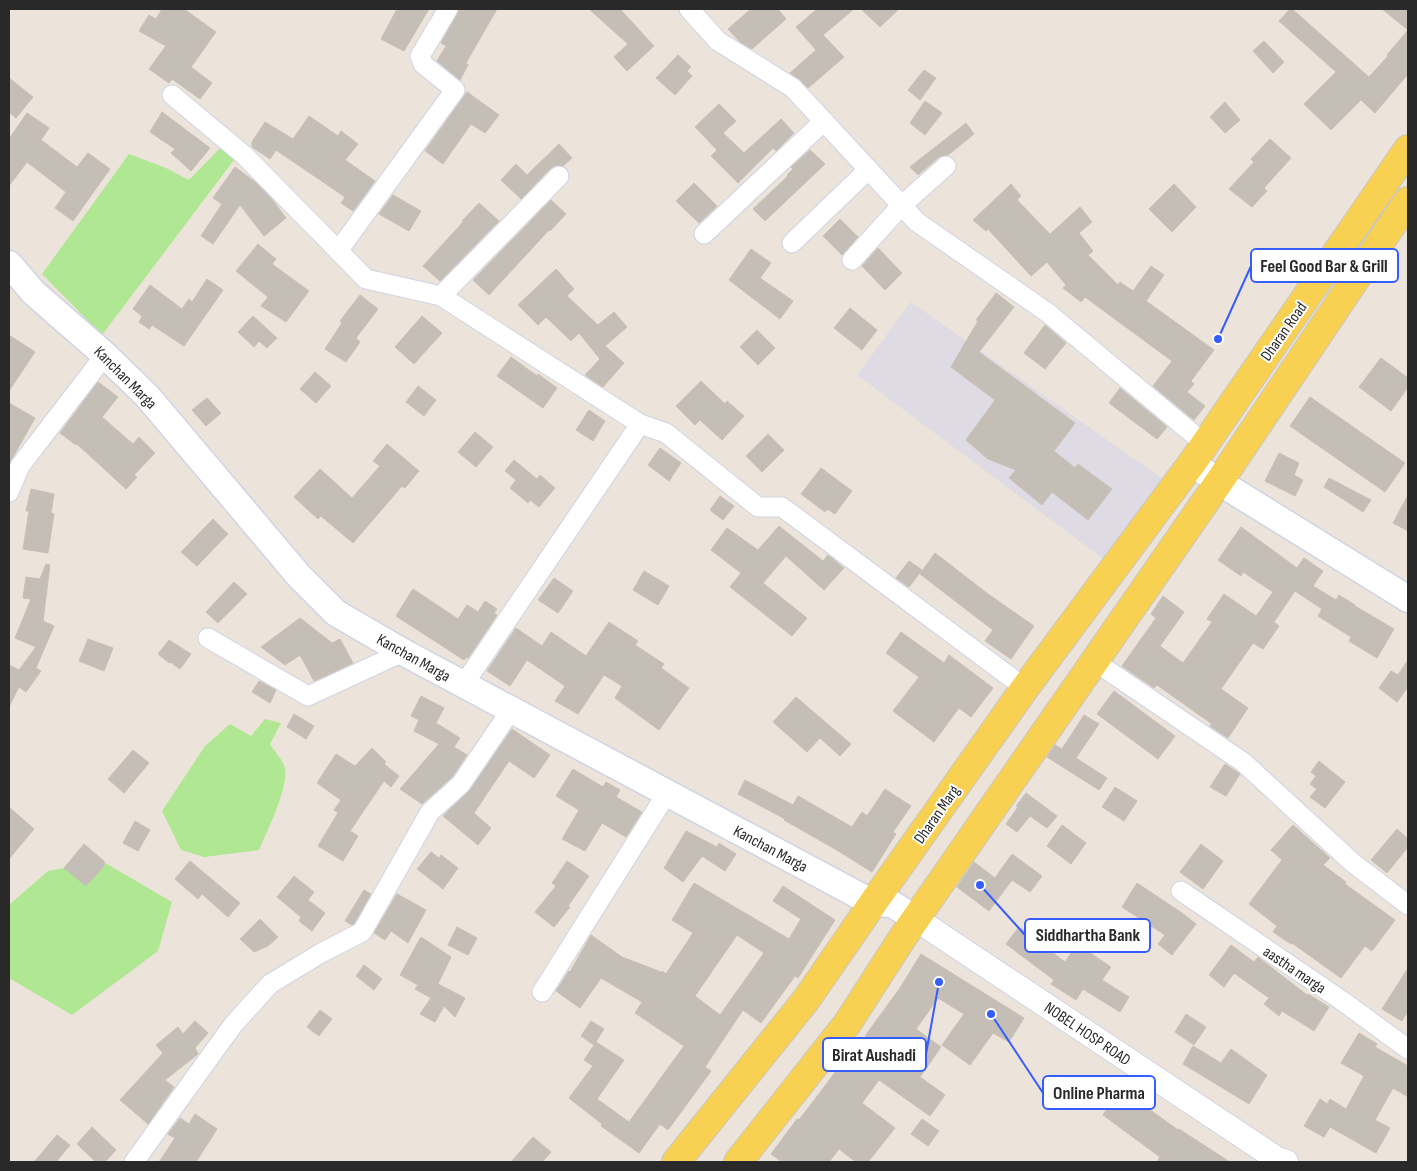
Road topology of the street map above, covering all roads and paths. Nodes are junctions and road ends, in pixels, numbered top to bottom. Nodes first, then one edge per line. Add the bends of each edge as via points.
1 (448, 9) edge
2 (689, 9) edge
3 (172, 95) dead end
4 (824, 122) junction
5 (1408, 150) edge
6 (946, 166) dead end
7 (868, 170) junction
8 (559, 176) dead end
9 (1408, 201) edge
10 (902, 206) junction
11 (704, 234) dead end
12 (792, 243) dead end
13 (338, 251) junction
14 (852, 260) dead end
15 (9, 264) edge
16 (441, 296) junction
17 (105, 355) junction
18 (640, 424) junction
19 (1198, 453) junction
20 (1219, 482) junction
21 (9, 492) edge
22 (1408, 599) edge
23 (208, 638) dead end
24 (403, 652) junction
25 (1094, 660) junction
26 (464, 684) junction
27 (1025, 688) junction
28 (511, 710) junction
29 (667, 793) junction
30 (1181, 891) dead end
31 (873, 903) junction
32 (1408, 905) edge
33 (916, 919) junction
34 (542, 992) dead end
35 (1408, 1049) edge
36 (1280, 1161) edge
37 (134, 1162) edge
38 (676, 1162) edge
39 (738, 1162) edge

1 - 13 street via 420,56 423,64 455,90
2 - 4 street via 718,42 793,88
3 - 13 street via 244,155
4 - 7 street
4 - 11 street
5 - 19 main road, Dharan Road
6 - 10 street
7 - 10 street
7 - 12 street
8 - 16 street
9 - 20 main road, Dharan Road
10 - 14 street
10 - 19 street via 917,222 1048,313
13 - 16 street via 366,279
15 - 17 main road, Kanchan Marga via 34,293
16 - 18 street
17 - 21 street via 20,466
17 - 24 main road, Kanchan Marga via 148,397 299,576 336,613
18 - 26 street
18 - 27 street via 666,433 758,507 782,507
19 - 20 main road
19 - 27 main road, Dharan Marg
20 - 22 main road
20 - 25 main road
23 - 24 street via 308,696
24 - 26 main road, Kanchan Marga
25 - 32 street via 1243,762 1353,863
25 - 33 main road
26 - 28 main road, Kanchan Marga
27 - 31 main road, Dharan Marg
28 - 29 main road, Kanchan Marga
28 - 37 street via 461,784 430,812 362,932 270,984 233,1026
29 - 31 main road, Kanchan Marga
29 - 34 street
30 - 35 street, aastha marga
31 - 33 main road, Kanchan Marga via 892,904
31 - 38 main road, Dharan Marg via 806,1000
33 - 36 street, NOBEL HOSP ROAD
33 - 39 main road via 847,1024

